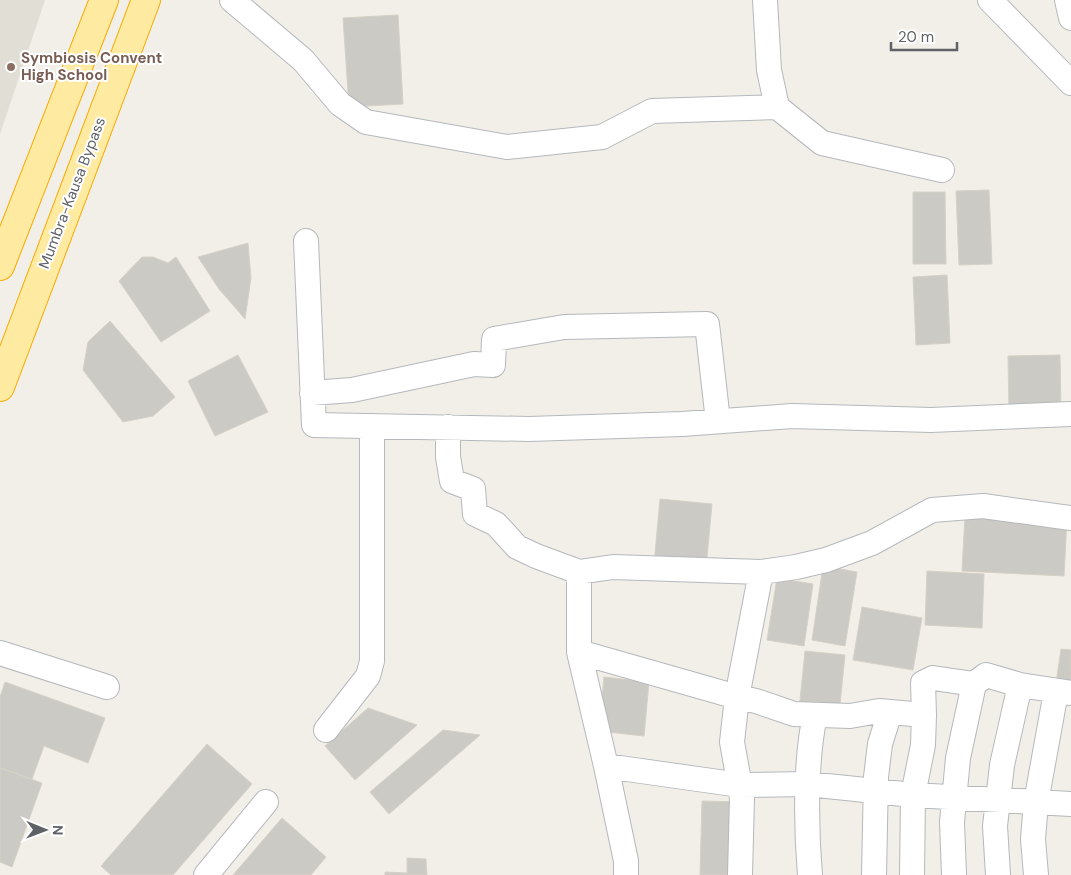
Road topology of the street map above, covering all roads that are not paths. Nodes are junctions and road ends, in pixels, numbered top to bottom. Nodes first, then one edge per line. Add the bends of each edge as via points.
1 (104, 0) edge
2 (146, 0) edge
3 (232, 0) edge
4 (765, 0) edge
5 (990, 0) edge
6 (1067, 0) edge
7 (1071, 18) edge
8 (1071, 82) edge
9 (777, 107) junction
10 (942, 170) dead end
11 (306, 240) dead end
12 (0, 266) edge
13 (0, 387) edge
14 (312, 392) junction
15 (1071, 414) edge
16 (718, 421) junction
17 (372, 426) junction
18 (448, 427) junction
19 (1071, 518) edge
20 (579, 572) junction
21 (762, 572) junction
22 (579, 652) junction
23 (2, 659) edge
24 (974, 684) junction
25 (1020, 685) junction
26 (107, 688) dead end
27 (1064, 693) edge
28 (736, 697) junction
29 (890, 712) junction
30 (924, 715) junction
31 (815, 716) junction
32 (326, 730) dead end
33 (606, 766) junction
34 (808, 784) junction
35 (740, 786) junction
36 (875, 791) junction
37 (913, 795) junction
38 (955, 796) junction
39 (998, 798) junction
40 (266, 802) dead end
41 (1036, 802) junction
42 (1071, 804) edge
43 (206, 875) edge
44 (626, 875) edge
45 (740, 875) edge
46 (810, 875) edge
47 (874, 875) edge
48 (912, 875) edge
49 (954, 875) edge
50 (998, 875) edge
51 (1036, 875) edge

1 - 12 highway
2 - 13 highway, Mumbra-Kausa Bypass
3 - 9 street via 303,60 340,104 366,122 507,147 602,138 652,112
4 - 9 street via 769,70
5 - 8 street
6 - 7 street
9 - 10 street via 822,143
11 - 14 street
14 - 16 street via 352,390 474,364 493,365 494,339 564,327 707,324
14 - 17 street via 314,425
15 - 16 street via 931,420 792,416
16 - 18 street via 529,429
17 - 18 street
17 - 32 street via 372,661 368,676
18 - 20 street via 452,481 473,489 475,514 496,524 517,547
19 - 21 street via 983,506 932,510 872,543 826,560
20 - 21 street via 613,567
20 - 22 street
21 - 28 street
22 - 28 street
22 - 33 street
23 - 26 street
24 - 25 street via 986,675
24 - 30 street via 933,678 923,683
24 - 38 street via 958,758
25 - 27 street
25 - 39 street
27 - 41 street
28 - 31 street via 756,700 794,714
28 - 35 street via 732,742
29 - 30 street
29 - 31 street
29 - 36 street via 880,744
30 - 37 street via 924,745
31 - 34 street
33 - 35 street
33 - 44 street via 626,861
34 - 35 street
34 - 36 street
34 - 46 street
35 - 45 street
36 - 37 street
36 - 47 street
37 - 38 street
37 - 48 street
38 - 39 street
38 - 49 street via 952,822
39 - 41 street
39 - 50 street via 995,826
40 - 43 street
41 - 42 street
41 - 51 street via 1033,839

